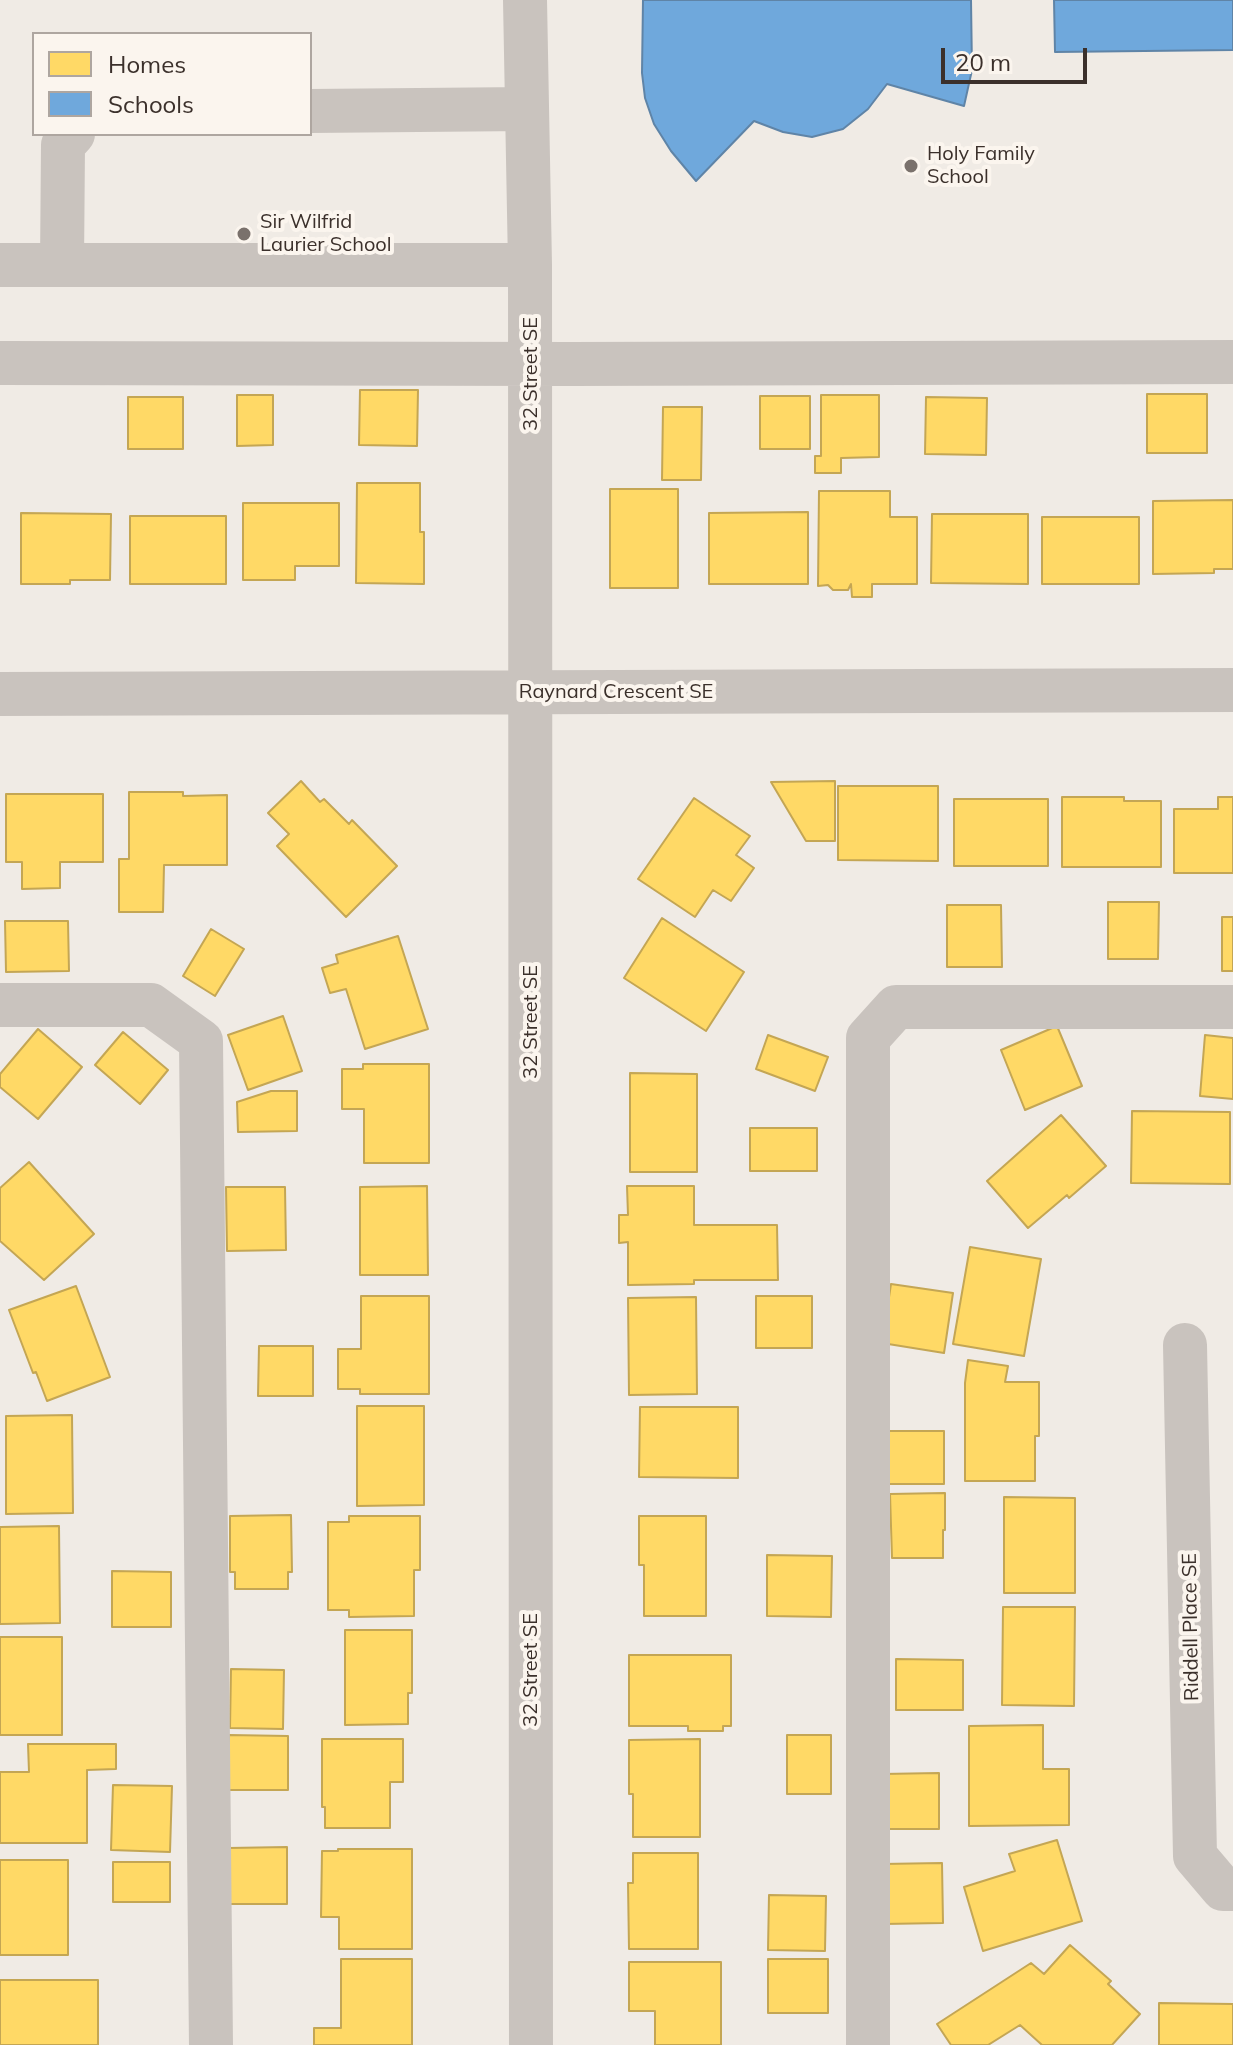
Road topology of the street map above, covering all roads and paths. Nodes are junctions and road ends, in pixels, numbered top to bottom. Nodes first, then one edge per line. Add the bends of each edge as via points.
1 (525, 0) edge
2 (526, 109) junction
3 (312, 111) edge
4 (71, 136) edge
5 (0, 265) edge
6 (62, 265) junction
7 (530, 265) junction
8 (1233, 362) edge
9 (0, 363) edge
10 (530, 364) junction
11 (1233, 690) edge
12 (531, 692) junction
13 (0, 694) edge
14 (0, 1005) edge
15 (1233, 1007) edge
16 (1185, 1345) dead end
17 (1233, 1889) edge
18 (211, 2045) edge
19 (531, 2045) edge
20 (868, 2045) edge

1 - 2 street, 32 Street SE
2 - 3 street
2 - 7 street, 32 Street SE
4 - 6 street via 63,145
5 - 6 street
6 - 7 street
7 - 10 street, 32 Street SE
8 - 10 street
9 - 10 street
10 - 12 street, 32 Street SE
11 - 12 street, Raynard Crescent SE
12 - 13 street, Raynard Crescent SE
12 - 19 street, 32 Street SE
14 - 18 street via 151,1005 201,1041
15 - 20 street via 896,1007 868,1038
16 - 17 street, Riddell Place SE via 1195,1856 1223,1889

